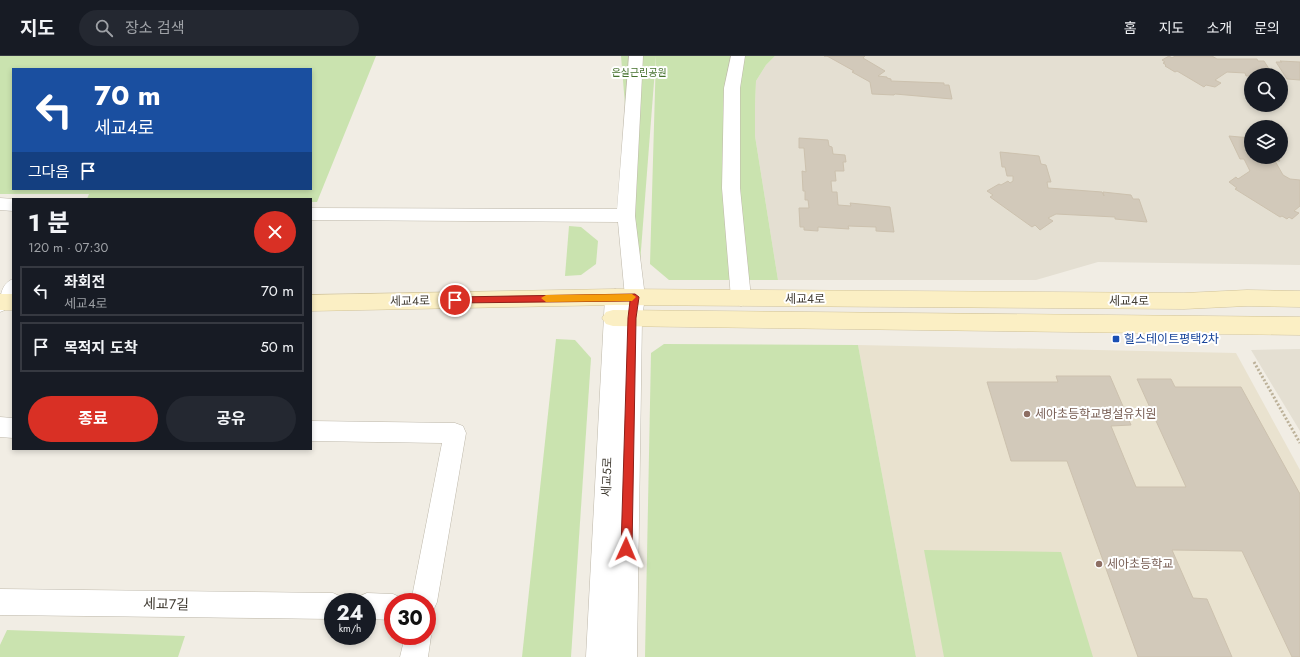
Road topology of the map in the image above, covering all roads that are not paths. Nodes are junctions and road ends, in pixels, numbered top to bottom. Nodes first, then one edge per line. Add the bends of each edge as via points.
1 (636, 56) edge
2 (738, 56) edge
3 (0, 204) edge
4 (12, 204) edge
5 (312, 214) edge
6 (626, 216) junction
7 (741, 298) junction
8 (1300, 299) edge
9 (312, 303) edge
10 (624, 307) junction
11 (1300, 326) edge
12 (0, 427) edge
13 (12, 428) edge
14 (312, 431) edge
15 (426, 593) edge
16 (0, 602) edge
17 (324, 606) edge
18 (416, 645) edge
19 (414, 657) edge
20 (600, 657) edge
21 (623, 657) edge

1 - 6 street
2 - 7 street via 732,88 731,188
3 - 4 street
5 - 6 street
6 - 10 street
7 - 8 street, 세교4로 via 1176,301
7 - 10 street, 세교4로
9 - 10 street, 세교4로
10 - 11 street, 세교4로
10 - 20 street, 세교5로
10 - 21 street, 세교5로
12 - 13 street
14 - 15 street via 455,433
16 - 17 street, 세교7길
18 - 19 street

